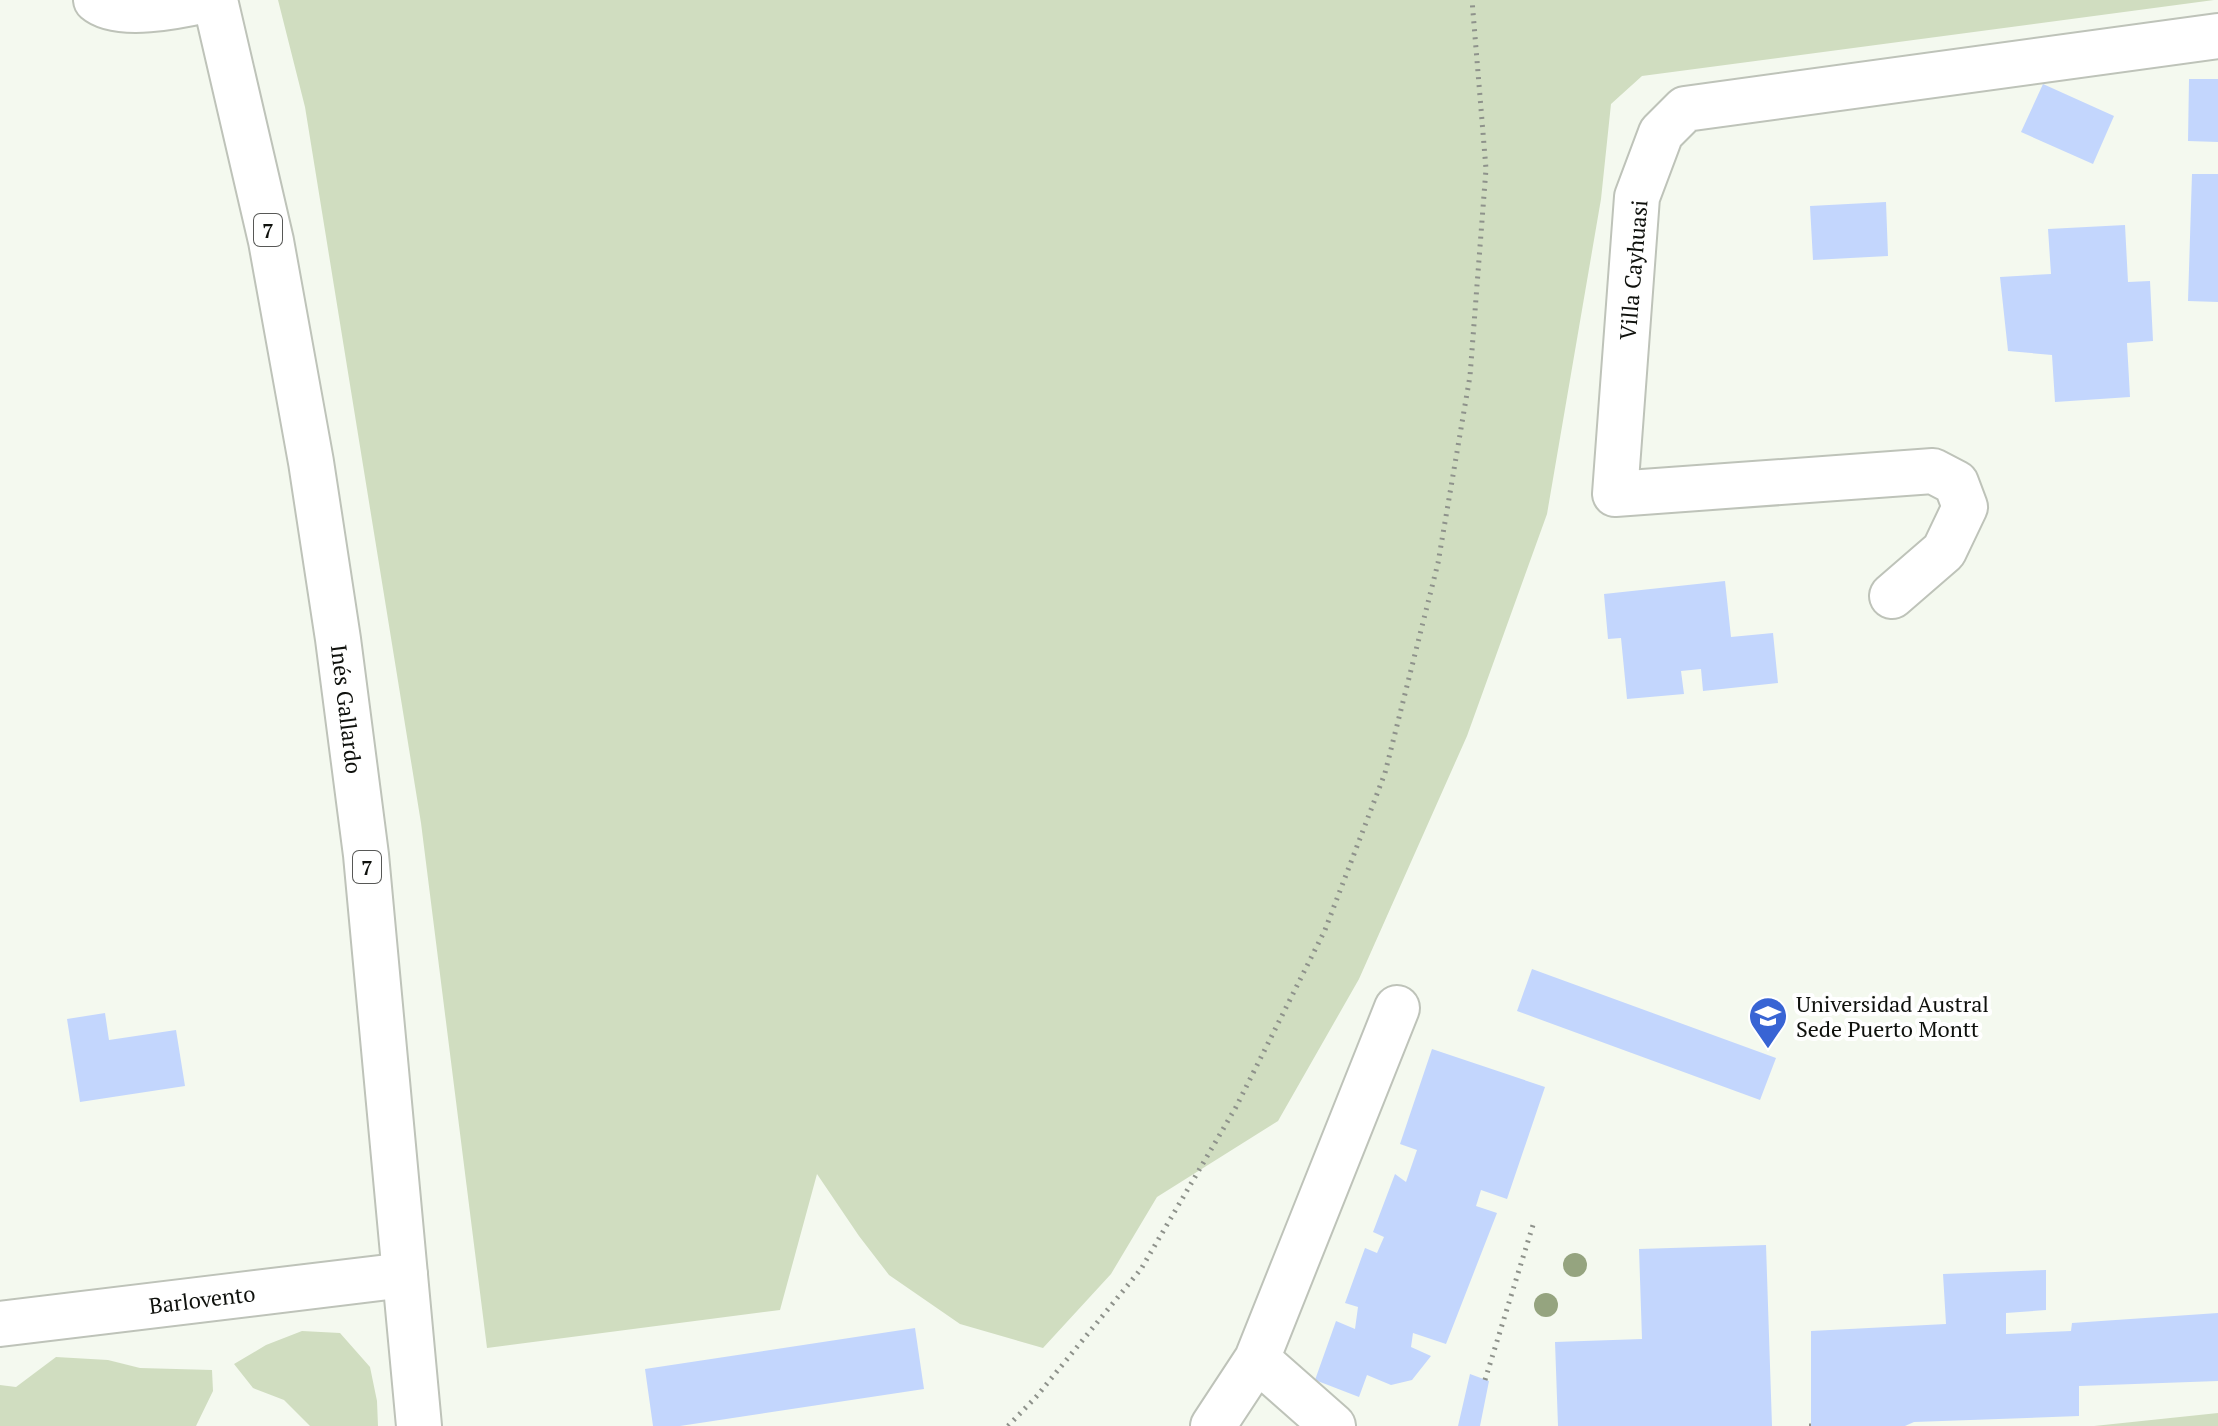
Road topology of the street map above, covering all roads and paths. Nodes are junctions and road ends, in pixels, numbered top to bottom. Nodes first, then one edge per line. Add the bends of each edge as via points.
1 (96, 0) edge
2 (206, 0) edge
3 (215, 0) edge
4 (1472, 0) edge
5 (2218, 36) edge
6 (1892, 596) dead end
7 (1397, 1008) dead end
8 (1533, 1225) dead end
9 (405, 1275) junction
10 (0, 1324) edge
11 (1257, 1359) junction
12 (1485, 1380) dead end
13 (419, 1426) edge
14 (1008, 1426) edge
15 (1213, 1426) edge
16 (1333, 1426) edge

1 - 2 main road via 113,9 175,8
3 - 9 main road, Inés Gallardo / 7 via 271,241 336,624 366,855
4 - 14 path via 1486,169 1470,376 1438,563 1385,773 1325,930 1236,1107 1141,1269
5 - 6 main road, Villa Cayhuasi via 1685,109 1661,133 1637,197 1615,494 1933,471 1956,483 1965,507 1944,551
7 - 11 main road
8 - 12 path
9 - 10 main road, Barlovento
9 - 13 main road, Inés Gallardo / 7
11 - 15 main road
11 - 16 main road

